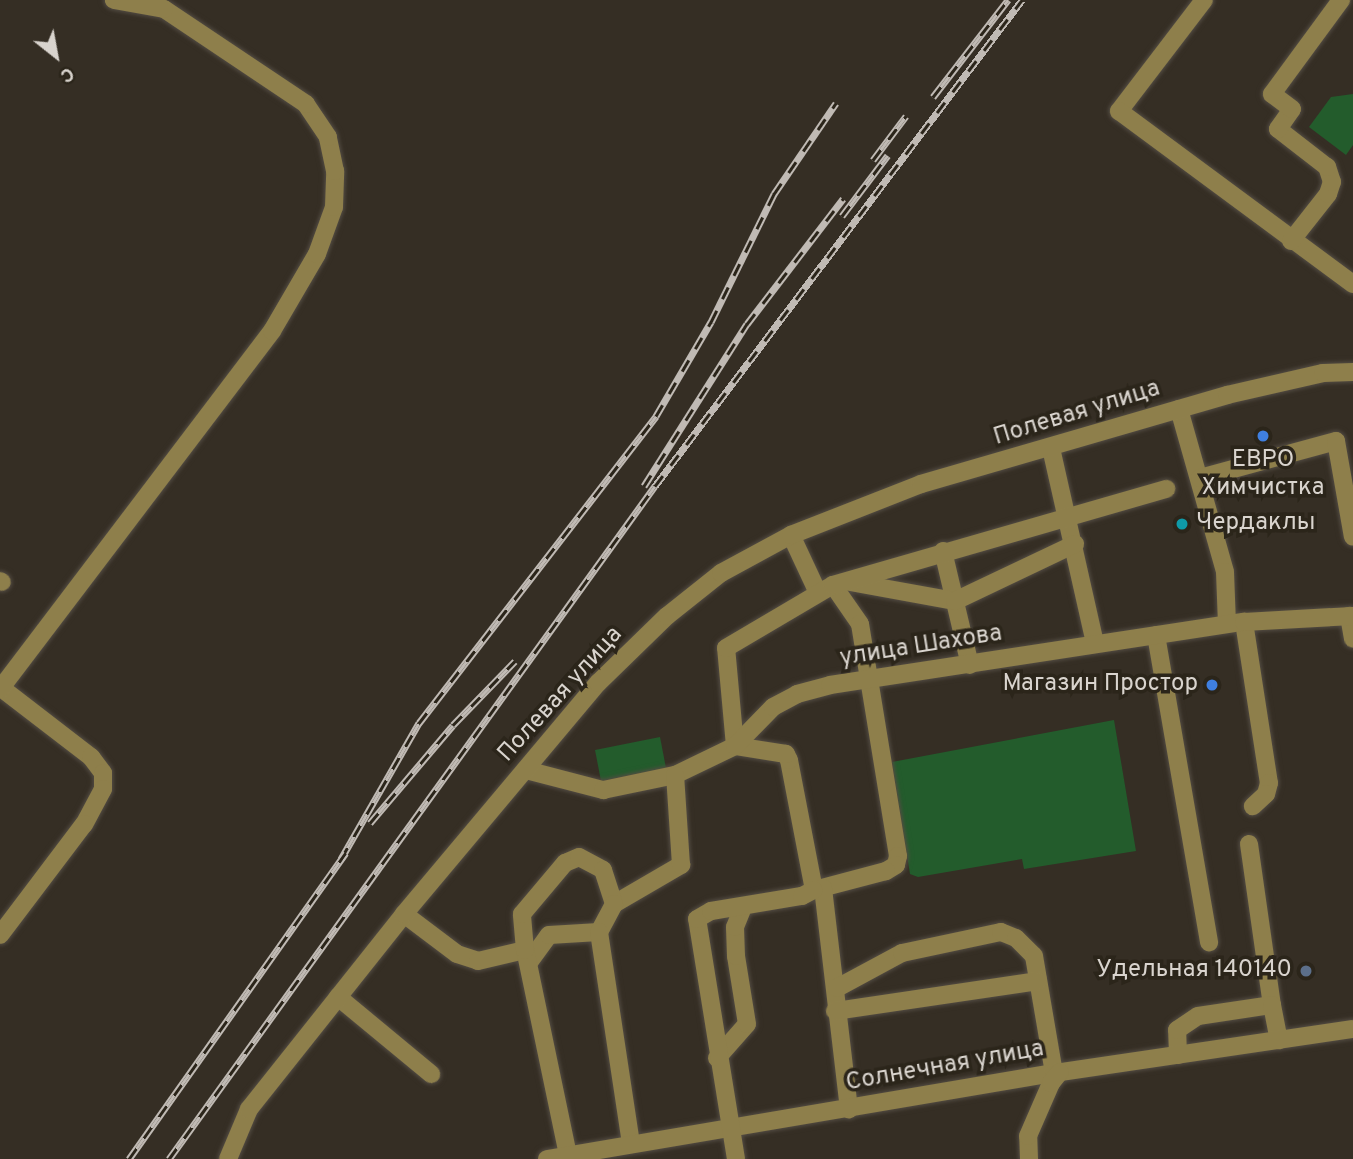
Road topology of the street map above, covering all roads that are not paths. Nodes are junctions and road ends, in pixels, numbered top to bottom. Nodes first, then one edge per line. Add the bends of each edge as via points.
1 (114, 0) edge
2 (1204, 0) edge
3 (1335, 2) edge
4 (1292, 240) junction
5 (1353, 284) edge
6 (1353, 372) edge
7 (1179, 409) junction
8 (1051, 448) junction
9 (1200, 478) junction
10 (1166, 489) dead end
11 (1070, 514) junction
12 (791, 535) junction
13 (1353, 537) edge
14 (1075, 544) junction
15 (943, 551) junction
16 (833, 586) junction
17 (955, 601) junction
18 (1351, 616) edge
19 (1236, 623) junction
20 (1156, 635) junction
21 (1353, 639) edge
22 (1095, 643) junction
23 (970, 665) junction
24 (868, 680) junction
25 (0, 687) edge
26 (735, 746) junction
27 (526, 770) junction
28 (675, 775) junction
29 (1253, 806) dead end
30 (1249, 844) dead end
31 (819, 889) junction
32 (614, 904) junction
33 (743, 906) junction
34 (404, 914) junction
35 (600, 932) junction
36 (0, 935) edge
37 (1209, 942) dead end
38 (527, 956) junction
39 (1038, 981) junction
40 (837, 988) junction
41 (338, 997) junction
42 (1272, 1005) junction
43 (835, 1012) junction
44 (1353, 1029) edge
45 (1279, 1040) junction
46 (1178, 1055) junction
47 (717, 1058) junction
48 (1057, 1073) junction
49 (430, 1074) dead end
50 (849, 1109) junction
51 (733, 1126) junction
52 (631, 1143) junction
53 (582, 1155) edge
54 (228, 1159) edge
55 (547, 1159) edge
56 (736, 1159) edge
57 (1029, 1159) edge

1 - 25 street via 164,9 306,104 328,137 335,172 334,206 317,254 272,331
2 - 4 street via 1119,111
3 - 4 street via 1272,94 1293,109 1278,129 1326,167 1332,181 1328,194
4 - 5 street
6 - 7 street, Полевая улица via 1323,373
7 - 8 street, Полевая улица
7 - 9 street
8 - 11 street
8 - 12 street, Полевая улица via 921,484
9 - 13 street via 1336,441
9 - 19 street
10 - 11 street
11 - 14 street
11 - 15 street
12 - 16 street
12 - 27 street, Полевая улица via 721,573 667,616 598,683
14 - 17 street
14 - 22 street
15 - 16 street
15 - 17 street
16 - 17 street
16 - 24 street via 860,624
16 - 26 street via 726,648
17 - 23 street
18 - 19 street, улица Шахова
18 - 21 street
19 - 20 street, улица Шахова
19 - 29 street via 1269,783 1266,794
20 - 22 street, улица Шахова
20 - 37 street
22 - 23 street, улица Шахова
23 - 24 street, улица Шахова
24 - 26 street, улица Шахова via 797,694 757,719
24 - 31 street via 896,865
25 - 36 street via 91,757 103,773 103,789 84,824
26 - 28 street, улица Шахова
26 - 31 street via 786,754
27 - 28 street, улица Шахова via 603,790
27 - 34 street, Полевая улица
28 - 32 street via 681,865
30 - 42 street
31 - 33 street
31 - 40 street
32 - 35 street
32 - 38 street via 610,883 594,862 579,858 565,863 522,914
33 - 47 street via 735,927 736,957 747,1024
33 - 47 street via 711,911 697,919
34 - 38 street via 457,954 478,961
34 - 41 street, Полевая улица
35 - 38 street via 549,935
35 - 52 street
38 - 53 street
39 - 40 street via 1034,956 1016,938 1002,932 902,953
39 - 43 street
39 - 48 street
40 - 43 street
41 - 49 street
41 - 54 street, Полевая улица via 249,1109
42 - 45 street
42 - 46 street via 1198,1016 1177,1030
43 - 50 street
44 - 45 street, Солнечная улица
45 - 46 street, Солнечная улица
46 - 48 street, Солнечная улица
47 - 51 street
48 - 50 street, Солнечная улица
48 - 57 street via 1024,1135
50 - 51 street, Солнечная улица
51 - 52 street, Солнечная улица
51 - 56 street
52 - 53 street, Солнечная улица
53 - 55 street, Солнечная улица

